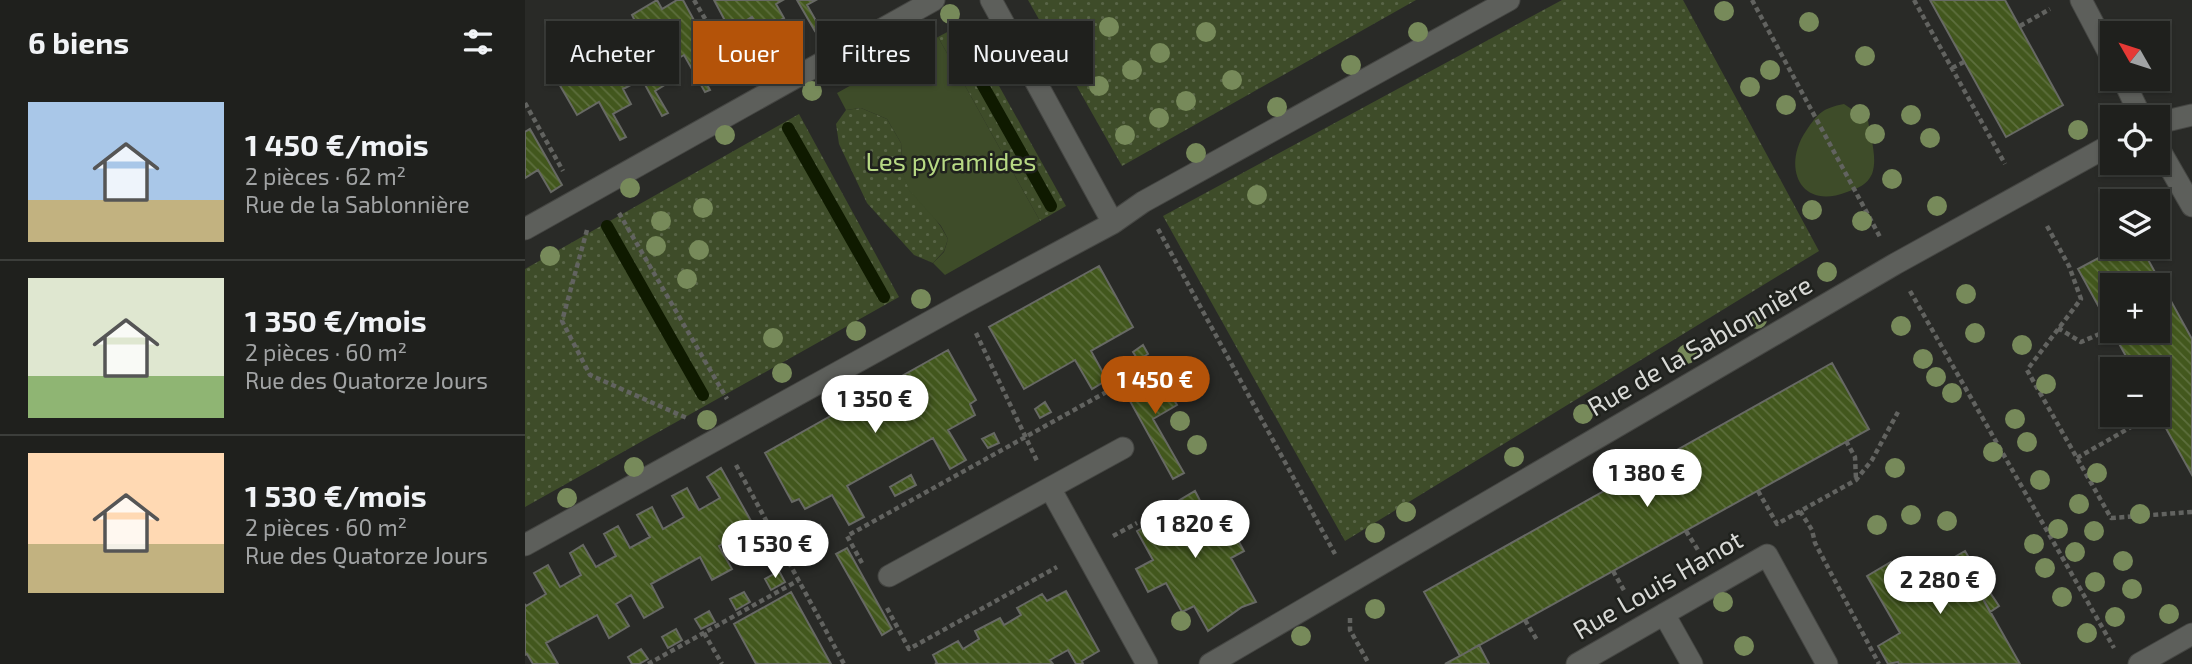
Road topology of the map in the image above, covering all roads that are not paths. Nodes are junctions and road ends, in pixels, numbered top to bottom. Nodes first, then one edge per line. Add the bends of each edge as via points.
1 (934, 0) edge
2 (991, 0) edge
3 (1509, 0) edge
4 (2081, 0) edge
5 (2100, 36) edge
6 (2192, 115) edge
7 (2170, 120) edge
8 (2100, 151) edge
9 (2170, 168) edge
10 (2192, 206) edge
11 (1113, 223) junction
12 (525, 229) edge
13 (1123, 448) dead end
14 (1050, 488) junction
15 (525, 545) edge
16 (889, 576) dead end
17 (1664, 614) junction
18 (2192, 634) edge
19 (1147, 664) edge
20 (1210, 664) edge
21 (1577, 664) edge
22 (1692, 664) edge
23 (1827, 664) edge
24 (2139, 664) edge

1 - 12 street
2 - 11 street
3 - 11 street via 1143,202
4 - 5 street
6 - 7 street
8 - 20 street, Rue de la Sablonnière via 1895,264
9 - 10 street
11 - 15 street
13 - 14 street
14 - 16 street
14 - 19 street
17 - 21 street, Rue Louis Hanot
17 - 22 street
17 - 23 street, Rue Louis Hanot via 1767,555
18 - 24 street

